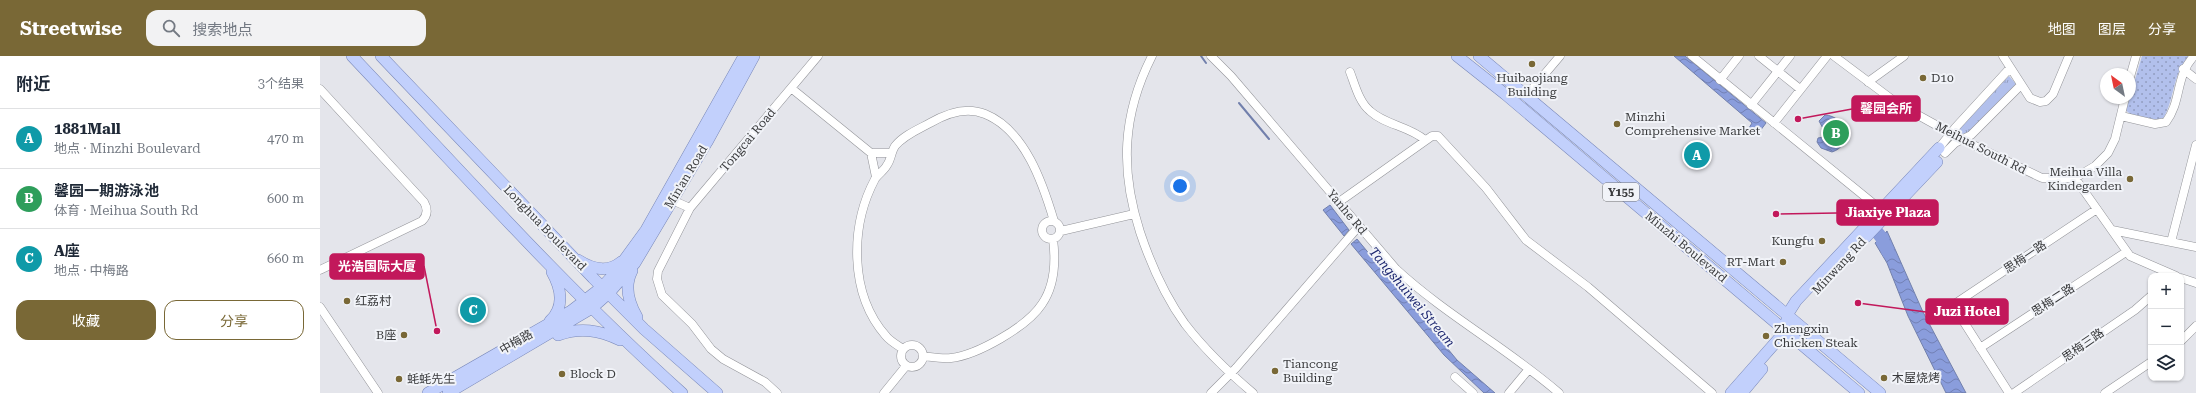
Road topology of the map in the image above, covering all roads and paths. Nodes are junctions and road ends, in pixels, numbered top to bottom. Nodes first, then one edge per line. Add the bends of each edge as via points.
1 (352, 56) edge
2 (381, 56) edge
3 (744, 56) edge
4 (754, 56) edge
5 (818, 56) edge
6 (1152, 56) edge
7 (1211, 56) edge
8 (1457, 56) edge
9 (1479, 56) edge
10 (1560, 56) edge
11 (1692, 56) edge
12 (1739, 56) edge
13 (1759, 56) edge
14 (1790, 56) edge
15 (1827, 56) edge
16 (1834, 56) edge
17 (1904, 56) edge
18 (2003, 56) edge
19 (2069, 56) edge
20 (2136, 56) edge
21 (2194, 56) edge
22 (2010, 68) junction
23 (2133, 68) edge
24 (2183, 69) junction
25 (1778, 71) junction
26 (1350, 72) dead end
27 (2196, 79) edge
28 (1720, 80) junction
29 (1868, 82) junction
30 (2021, 85) junction
31 (791, 88) junction
32 (320, 89) edge
33 (1800, 89) junction
34 (1526, 96) junction
35 (2124, 104) edge
36 (1750, 105) junction
37 (2121, 116) junction
38 (1774, 123) junction
39 (1951, 133) junction
40 (1425, 140) junction
41 (1963, 140) junction
42 (2196, 145) edge
43 (1942, 151) junction
44 (871, 153) junction
45 (891, 154) junction
46 (876, 177) junction
47 (2074, 178) junction
48 (672, 200) junction
49 (1339, 202) junction
50 (690, 208) junction
51 (2097, 209) junction
52 (1134, 214) junction
53 (1881, 217) junction
54 (1054, 221) junction
55 (1358, 228) junction
56 (2112, 230) junction
57 (1061, 231) junction
58 (1053, 239) junction
59 (2171, 242) junction
60 (2196, 247) edge
61 (638, 248) junction
62 (2126, 252) junction
63 (570, 254) junction
64 (546, 261) junction
65 (320, 270) edge
66 (2163, 273) edge
67 (2184, 279) edge
68 (2196, 283) edge
69 (606, 290) junction
70 (2148, 299) edge
71 (588, 305) junction
72 (320, 307) edge
73 (1790, 317) junction
74 (544, 326) junction
75 (2196, 326) edge
76 (644, 329) junction
77 (1787, 333) junction
78 (2184, 338) edge
79 (535, 343) junction
80 (629, 345) junction
81 (1980, 348) junction
82 (902, 349) junction
83 (923, 356) junction
84 (2148, 364) edge
85 (906, 366) junction
86 (1529, 369) junction
87 (1230, 373) junction
88 (1455, 377) dead end
89 (378, 393) edge
90 (428, 393) edge
91 (448, 393) edge
92 (682, 393) edge
93 (717, 393) edge
94 (777, 393) edge
95 (884, 393) edge
96 (1211, 393) edge
97 (1253, 393) edge
98 (1473, 393) edge
99 (1509, 393) edge
100 (1559, 393) edge
101 (1712, 393) edge
102 (1731, 393) edge
103 (1742, 393) edge
104 (1859, 393) edge
105 (1880, 393) edge
106 (2010, 393) edge
107 (2014, 393) edge
108 (2105, 393) edge

1 - 64 main road, Longhua Boulevard
2 - 63 main road, Longhua Boulevard
3 - 61 main road, Min'an Road
4 - 48 main road, Min'an Road
5 - 31 street, Tongcai Road
6 - 52 street via 1130,114 1127,132 1126,152
7 - 49 street, Yanhe Rd
8 - 77 main road, Minzhi Boulevard / Y155
9 - 34 main road, Minzhi Boulevard / Y155
10 - 34 street
11 - 28 street
12 - 28 street
13 - 25 street
14 - 25 street
15 - 33 street
16 - 29 street, Meihua South Rd
17 - 29 street
18 - 22 street
19 - 30 street via 2053,94 2046,101 2032,100
20 - 23 street
21 - 24 street
22 - 30 street
22 - 39 street, Minwang Rd
24 - 27 street
24 - 37 street via 2172,110 2166,122 2155,124
25 - 33 street
25 - 36 street
26 - 40 street via 1369,110 1413,131
28 - 36 street
29 - 39 street, Meihua South Rd via 1898,104
30 - 41 street, Minwang Rd
31 - 44 street
31 - 50 street, Tongcai Road
32 - 65 street via 424,202 427,210 422,221
33 - 38 street
34 - 73 main road, Minzhi Boulevard / Y155
35 - 37 street
36 - 38 street
37 - 47 street via 2108,153 2095,166
38 - 53 street via 1874,204
39 - 41 street, Meihua South Rd
39 - 43 street, Minwang Rd
40 - 49 street
40 - 101 street via 1434,135 1438,136 1486,188 1526,240 1588,287
41 - 43 street, Minwang Rd
41 - 47 street, Meihua South Rd via 2039,178
42 - 59 street
43 - 53 main road, Minwang Rd
44 - 45 street
44 - 46 street
45 - 46 street via 888,164
45 - 54 street via 895,146 909,135 939,118 959,111 985,114 1015,137 1043,188
46 - 82 street via 865,201 857,244 857,270 865,301 876,324
47 - 51 street
48 - 50 street
48 - 61 main road, Min'an Road
49 - 55 street, Yanhe Rd
50 - 94 street, Tongcai Road via 660,262 657,279 662,295 692,324 717,355 765,382
51 - 56 street
51 - 81 street, 思梅一路 via 1953,305
52 - 57 street
52 - 87 street via 1154,271 1174,307 1197,339
53 - 73 main road, Minwang Rd
54 - 57 street
54 - 58 street via 1046,222 1042,230 1045,237
55 - 86 street, Yanhe Rd via 1407,279
55 - 87 street
56 - 59 street
56 - 62 street
57 - 58 street via 1059,236
58 - 83 street via 1056,258 1052,282 1042,304 1033,315 1013,330 971,353 952,358
59 - 60 street
61 - 63 main road via 615,266 604,269 581,262
61 - 69 main road, Min'an Road via 635,263
61 - 76 main road via 628,283 630,302
62 - 66 street
62 - 81 street, 思梅二路
63 - 69 main road, Longhua Boulevard
64 - 71 main road, Longhua Boulevard
64 - 74 main road via 558,284 560,299 557,313
67 - 68 street
69 - 71 main road, 中梅路
69 - 76 main road, Longhua Boulevard
70 - 107 street, 思梅三路
71 - 74 main road, 中梅路
71 - 79 main road, 中梅路
71 - 80 main road, Longhua Boulevard
72 - 89 street
73 - 77 main road, Minwang Rd
73 - 105 main road, Minzhi Boulevard / Y155
74 - 90 main road, 中梅路
75 - 78 street
76 - 93 main road, Longhua Boulevard
77 - 102 main road
77 - 103 main road, Minwang Rd via 1788,340
77 - 104 main road, Minzhi Boulevard / Y155
79 - 80 main road via 569,331 586,329
79 - 91 main road, 中梅路
80 - 92 main road, Longhua Boulevard
81 - 106 street
82 - 83 street via 913,344 921,349
82 - 85 street via 900,356
83 - 85 street via 919,365
84 - 108 street
85 - 95 street
86 - 99 street
86 - 100 street, Yanhe Rd
87 - 96 street
87 - 97 street
88 - 98 street

